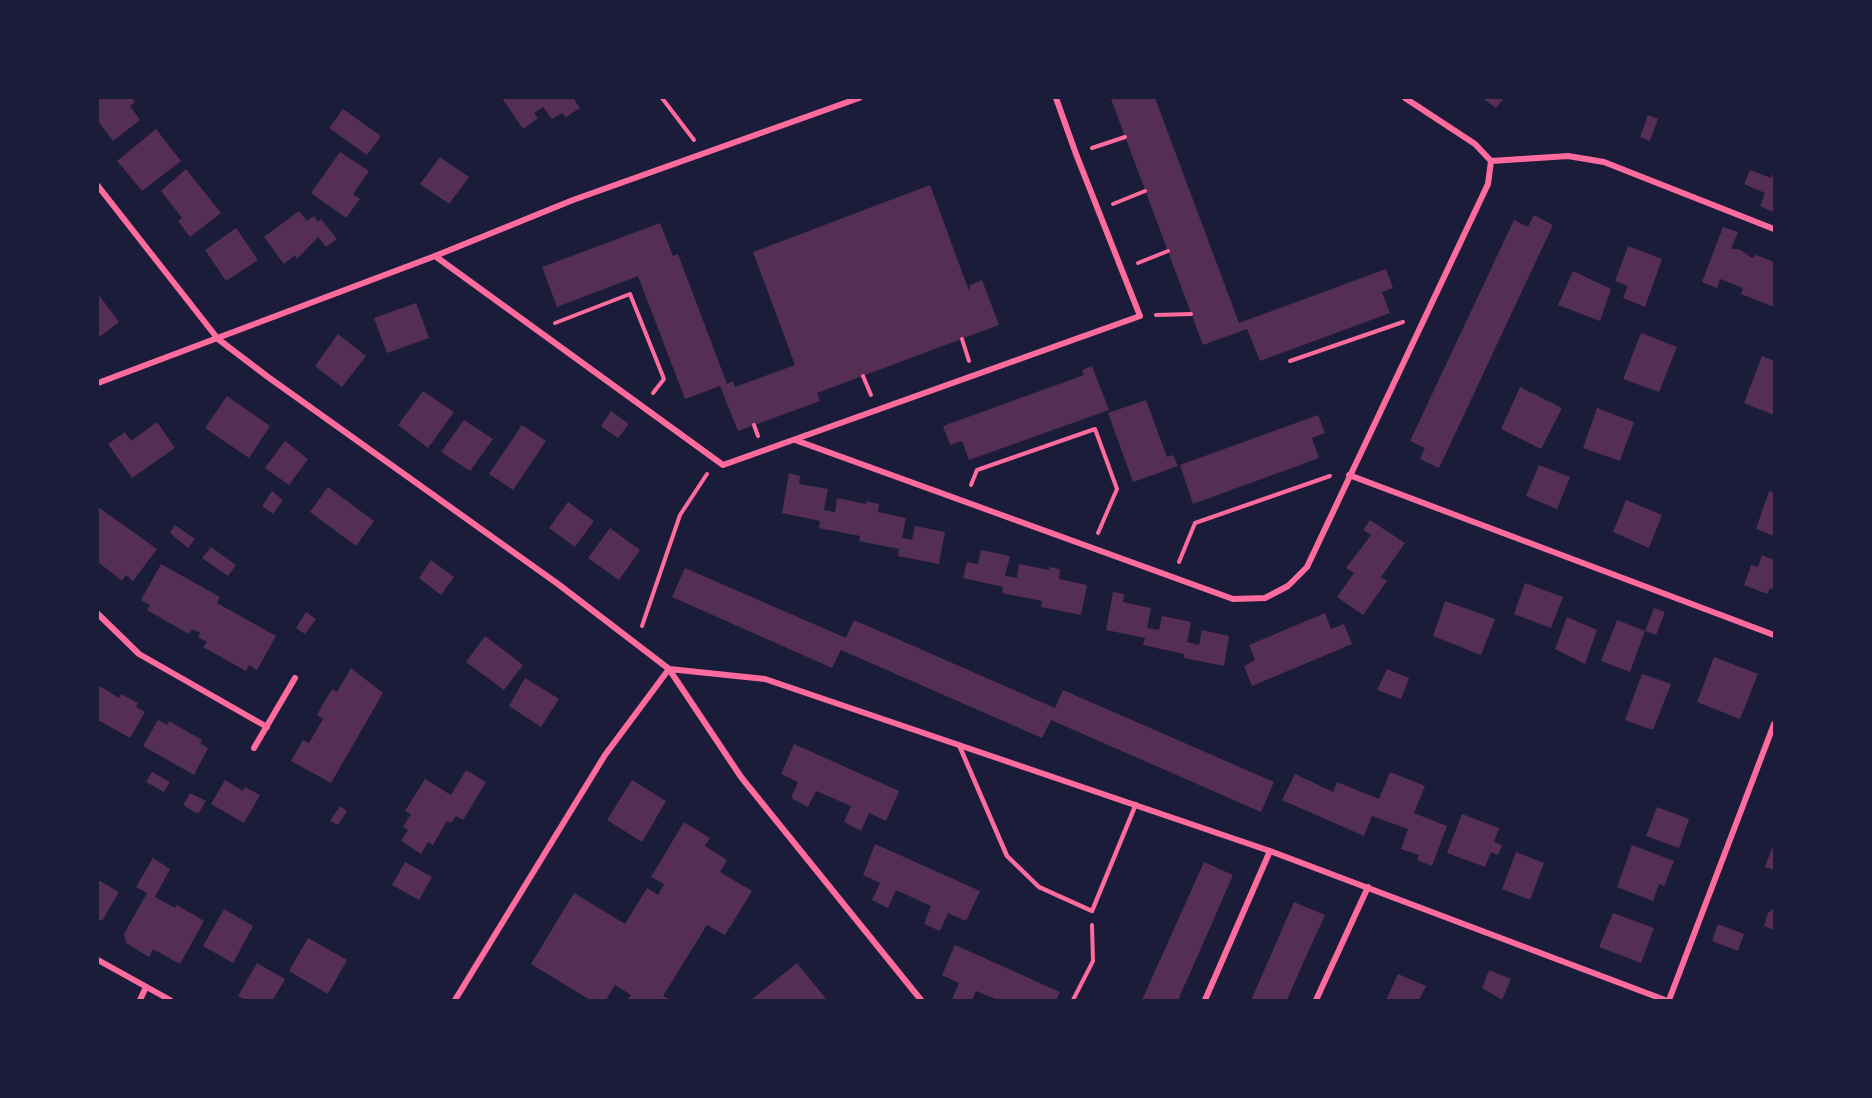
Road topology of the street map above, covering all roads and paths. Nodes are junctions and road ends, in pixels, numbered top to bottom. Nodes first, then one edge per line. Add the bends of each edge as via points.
1 (662, 98) edge
2 (859, 98) edge
3 (1056, 98) edge
4 (1405, 98) edge
5 (1125, 137) dead end
6 (1076, 154) junction
7 (705, 155) junction
8 (1491, 161) junction
9 (98, 186) edge
10 (1145, 191) dead end
11 (1098, 210) junction
12 (1774, 229) edge
13 (1168, 251) dead end
14 (435, 256) junction
15 (1123, 268) junction
16 (1191, 314) dead end
17 (1426, 314) junction
18 (1140, 316) junction
19 (537, 330) junction
20 (218, 339) junction
21 (1290, 361) dead end
22 (98, 383) edge
23 (643, 406) junction
24 (795, 440) junction
25 (717, 460) junction
26 (1353, 468) junction
27 (1350, 475) junction
28 (964, 501) junction
29 (1092, 547) junction
30 (1173, 577) junction
31 (98, 614) edge
32 (1774, 635) edge
33 (636, 644) junction
34 (669, 669) junction
35 (295, 678) dead end
36 (1774, 724) edge
37 (267, 726) junction
38 (959, 745) junction
39 (254, 748) dead end
40 (1136, 804) junction
41 (1270, 851) junction
42 (1368, 887) junction
43 (1092, 911) junction
44 (98, 960) edge
45 (146, 987) junction
46 (140, 1000) edge
47 (170, 1000) edge
48 (455, 1000) edge
49 (921, 1000) edge
50 (1073, 1000) edge
51 (1206, 1000) edge
52 (1317, 1000) edge
53 (1667, 1000) edge

1 - 7 path
2 - 7 street
3 - 6 street
4 - 8 street via 1475,144
5 - 6 path
6 - 11 street
7 - 14 street via 573,200
8 - 12 street via 1568,156 1604,162
8 - 17 street via 1488,184
9 - 20 street
10 - 11 path
11 - 15 street
13 - 15 path
14 - 19 street
14 - 20 street
15 - 18 street
16 - 18 path
17 - 21 path
17 - 26 street
18 - 24 street
19 - 23 street
19 - 23 path via 630,294 664,379
20 - 22 street
20 - 33 street
23 - 25 street
24 - 25 street via 723,465
24 - 28 street
25 - 33 path via 680,515
26 - 27 street
26 - 30 path via 1195,523
27 - 30 street via 1307,567 1288,586 1265,598 1233,598
27 - 32 street
28 - 29 street
28 - 29 path via 977,470 1095,429 1117,489
29 - 30 street
31 - 37 street via 139,654
33 - 34 street
34 - 38 street via 765,679
34 - 48 street via 605,755
34 - 49 street via 741,777
35 - 37 street
36 - 53 street
37 - 39 street
38 - 40 street
38 - 43 lane via 1007,856 1039,887
40 - 41 street
40 - 43 lane
41 - 42 street
41 - 51 street
42 - 52 street
42 - 53 street
43 - 50 path via 1093,961
44 - 45 street
45 - 46 street
45 - 47 street

